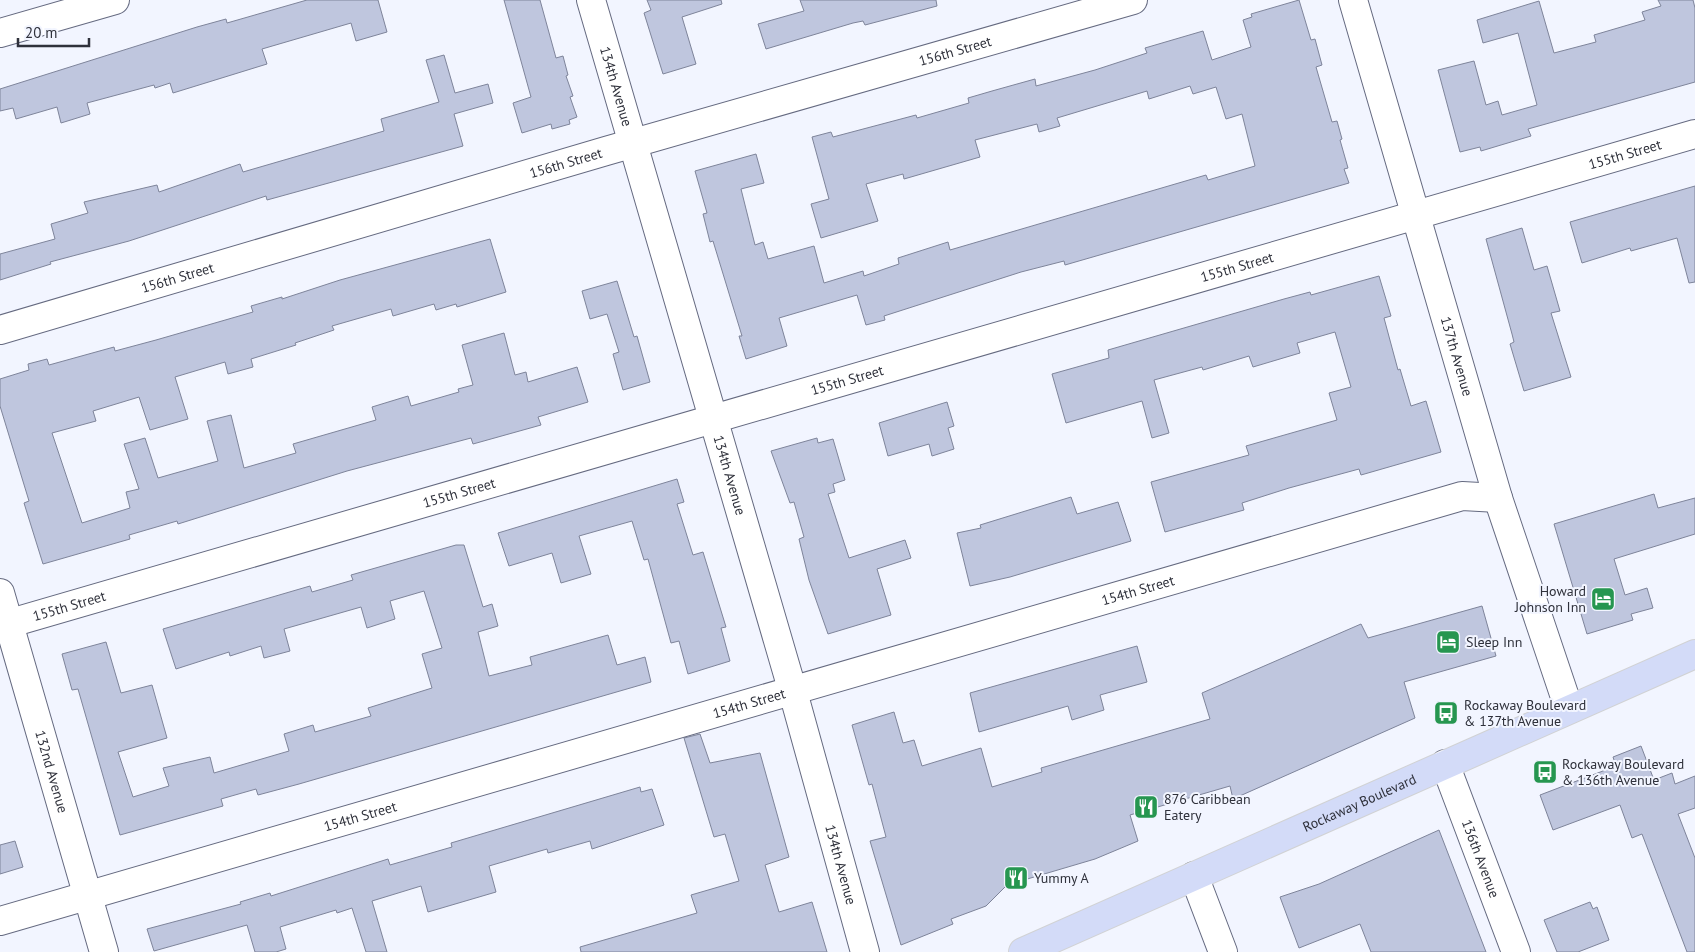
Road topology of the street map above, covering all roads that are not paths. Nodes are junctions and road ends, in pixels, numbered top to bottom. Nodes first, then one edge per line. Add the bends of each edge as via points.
1 (115, 0) edge
2 (591, 0) edge
3 (1133, 0) edge
4 (1353, 0) edge
5 (0, 34) edge
6 (1695, 134) edge
7 (633, 144) junction
8 (1416, 214) junction
9 (0, 330) edge
10 (713, 419) junction
11 (1498, 498) junction
12 (0, 593) edge
13 (4, 625) edge
14 (1695, 654) edge
15 (793, 692) junction
16 (1569, 709) junction
17 (1446, 764) junction
18 (1194, 876) junction
19 (88, 896) junction
20 (0, 921) edge
21 (104, 952) edge
22 (865, 952) edge
23 (1023, 952) edge
24 (1223, 952) edge
25 (1516, 952) edge

1 - 5 street
2 - 7 street, 134th Avenue
3 - 7 street, 156th Street
4 - 8 street, 137th Avenue
6 - 8 street, 155th Street
7 - 9 street, 156th Street
7 - 10 street, 134th Avenue
8 - 10 street, 155th Street
8 - 11 street, 137th Avenue
10 - 13 street, 155th Street
10 - 15 street, 134th Avenue
11 - 15 street, 154th Street via 1462,496
11 - 16 street, 137th Avenue
12 - 13 street, 132nd Avenue
13 - 19 street, 132nd Avenue
14 - 16 main road, Rockaway Boulevard
15 - 19 street, 154th Street
15 - 22 street, 134th Avenue
16 - 17 main road, Rockaway Boulevard
17 - 18 main road, Rockaway Boulevard
17 - 25 street, 136th Avenue
18 - 23 main road, Rockaway Boulevard
18 - 24 street
19 - 20 street, 154th Street
19 - 21 street, 132nd Avenue

